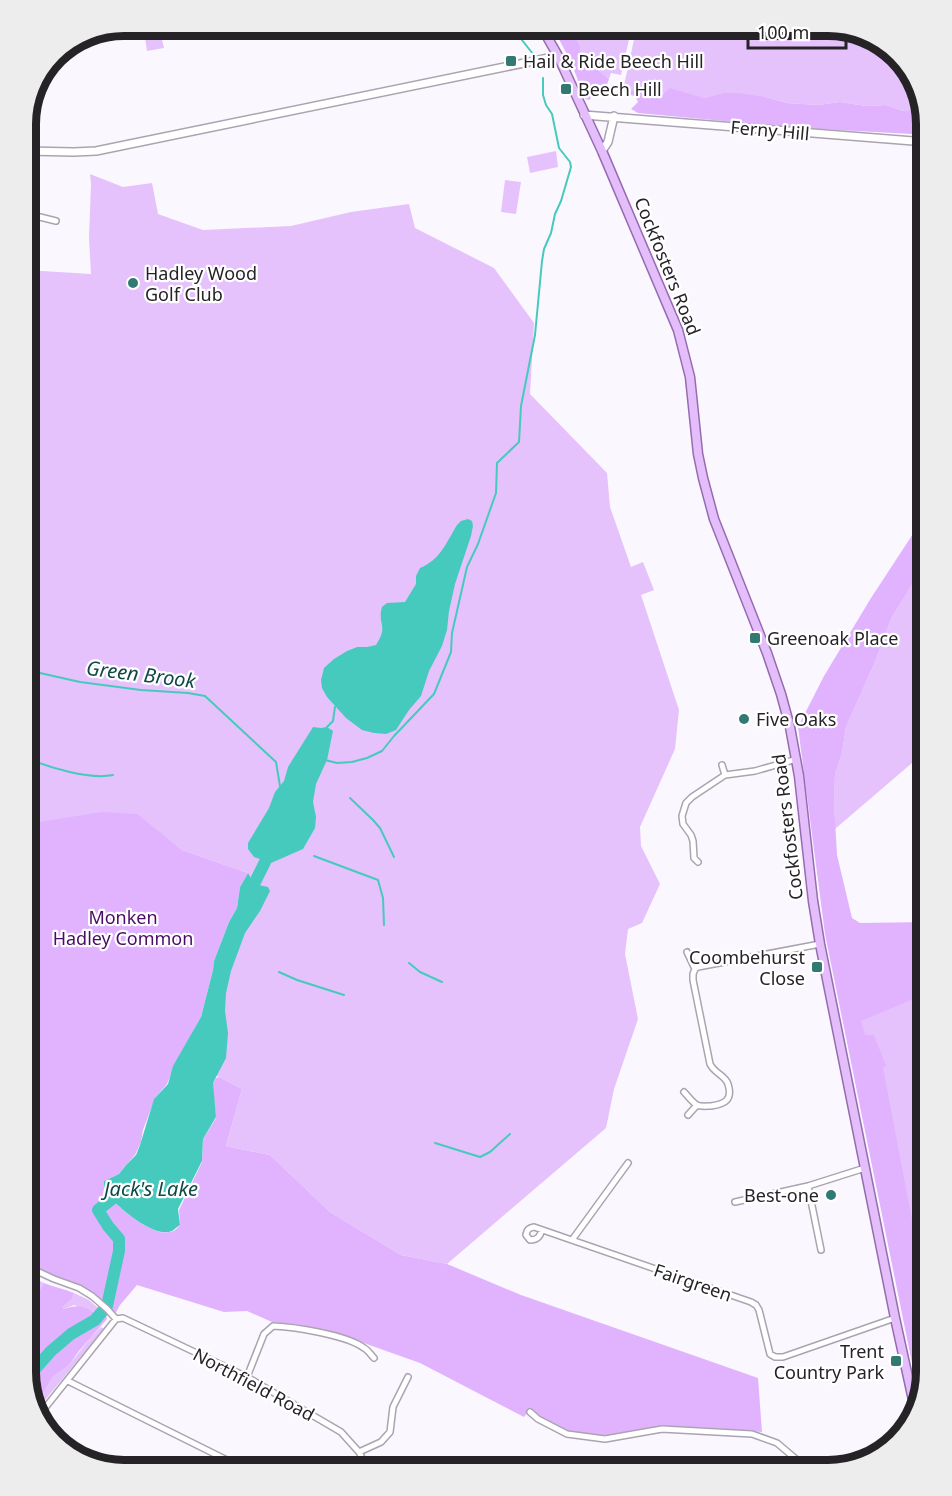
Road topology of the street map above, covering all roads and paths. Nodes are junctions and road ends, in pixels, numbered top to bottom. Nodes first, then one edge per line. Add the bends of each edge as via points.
1 (547, 36) edge
2 (558, 56) junction
3 (584, 115) junction
4 (614, 116) junction
5 (916, 141) edge
6 (36, 151) edge
7 (602, 151) junction
8 (36, 217) edge
9 (56, 222) dead end
10 (797, 759) junction
11 (722, 765) dead end
12 (725, 775) junction
13 (698, 862) dead end
14 (820, 944) junction
15 (687, 952) dead end
16 (695, 969) junction
17 (684, 1092) dead end
18 (697, 1105) junction
19 (688, 1114) dead end
20 (628, 1163) dead end
21 (865, 1168) junction
22 (808, 1186) junction
23 (735, 1202) dead end
24 (542, 1230) dead end
25 (572, 1240) junction
26 (821, 1250) dead end
27 (36, 1271) edge
28 (120, 1318) junction
29 (895, 1318) junction
30 (374, 1358) dead end
31 (247, 1377) junction
32 (408, 1377) dead end
33 (68, 1381) junction
34 (912, 1397) edge
35 (44, 1409) edge
36 (530, 1412) dead end
37 (359, 1452) junction
38 (227, 1460) edge
39 (363, 1460) edge
40 (797, 1460) edge

1 - 2 main road, Cockfosters Road
2 - 3 main road, Cockfosters Road
2 - 6 street via 96,151
3 - 4 street, Ferny Hill
3 - 7 main road, Cockfosters Road
4 - 5 street, Ferny Hill
4 - 7 street
7 - 10 main road, Cockfosters Road via 678,330 690,377 708,498 775,674
8 - 9 street
10 - 12 street
10 - 14 main road, Cockfosters Road
11 - 12 street
12 - 13 street via 692,797 683,810 683,824 693,841
14 - 16 street
14 - 21 main road, Cockfosters Road
15 - 16 street
16 - 18 street via 693,980 710,1064 727,1080 730,1092 723,1103
17 - 18 street
18 - 19 street
20 - 25 street
21 - 22 street
21 - 29 main road, Cockfosters Road
22 - 23 street
22 - 26 street
24 - 25 street, Fairgreen
25 - 29 street, Fairgreen via 751,1302 759,1310 771,1354 779,1358
27 - 28 street via 79,1288
28 - 31 street, Northfield Road
28 - 33 street
29 - 34 main road, Cockfosters Road
30 - 31 street via 349,1340 273,1326 264,1334
31 - 37 street, Northfield Road via 341,1432
32 - 37 street via 393,1407 390,1432 381,1442
33 - 35 street
33 - 38 street
36 - 40 street via 567,1434 605,1439 662,1429 752,1434 777,1443
37 - 39 street, Northfield Road

